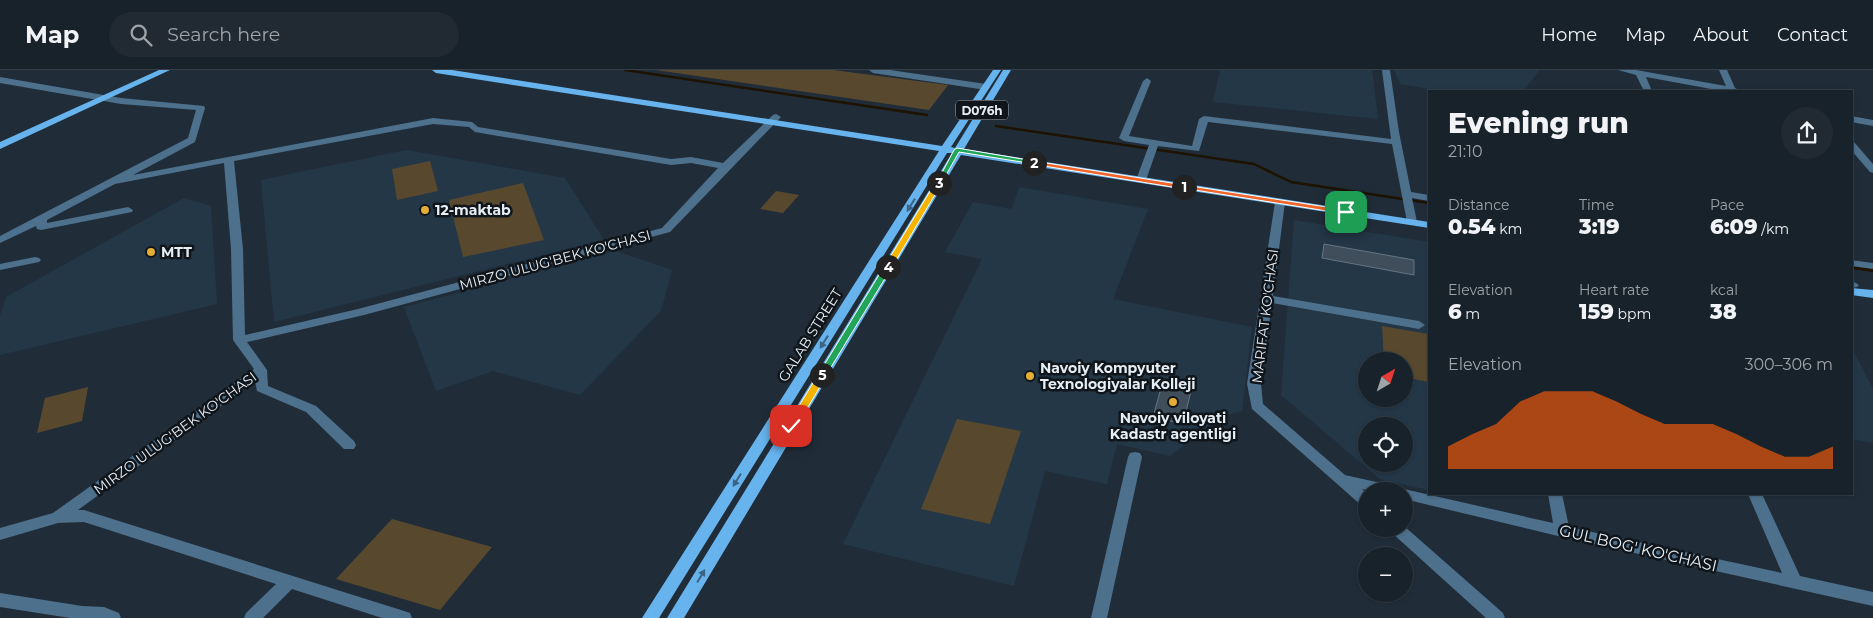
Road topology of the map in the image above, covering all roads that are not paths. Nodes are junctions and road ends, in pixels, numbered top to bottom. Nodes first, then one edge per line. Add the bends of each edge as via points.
1 (153, 70) edge
2 (166, 70) edge
3 (436, 70) edge
4 (469, 70) edge
5 (874, 70) edge
6 (997, 70) edge
7 (1007, 70) edge
8 (1386, 70) edge
9 (1626, 70) edge
10 (1723, 70) edge
11 (1640, 74) junction
12 (0, 80) edge
13 (1147, 81) dead end
14 (986, 87) junction
15 (1648, 90) edge
16 (1727, 90) edge
17 (99, 98) junction
18 (1853, 119) edge
19 (774, 120) junction
20 (1873, 123) edge
21 (0, 139) edge
22 (1396, 142) junction
23 (1154, 143) junction
24 (0, 146) edge
25 (1853, 146) edge
26 (953, 147) junction
27 (230, 160) junction
28 (726, 167) junction
29 (1873, 170) edge
30 (1142, 177) junction
31 (110, 182) junction
32 (1408, 194) junction
33 (1428, 198) edge
34 (1280, 202) junction
35 (128, 210) dead end
36 (42, 218) junction
37 (1428, 218) edge
38 (1412, 219) junction
39 (1428, 225) edge
40 (0, 240) edge
41 (35, 260) dead end
42 (1853, 263) edge
43 (1873, 266) edge
44 (0, 267) edge
45 (1853, 286) edge
46 (1853, 286) edge
47 (1873, 288) edge
48 (1873, 294) edge
49 (1266, 298) junction
50 (1419, 325) dead end
51 (239, 340) junction
52 (261, 370) junction
53 (349, 445) dead end
54 (1135, 458) dead end
55 (1342, 479) junction
56 (1358, 483) edge
57 (1358, 494) edge
58 (1556, 495) edge
59 (1755, 495) edge
60 (1413, 496) edge
61 (58, 517) junction
62 (1562, 531) junction
63 (0, 534) edge
64 (1407, 537) edge
65 (288, 581) junction
66 (1794, 582) junction
67 (1873, 599) edge
68 (0, 600) edge
69 (74, 615) edge
70 (113, 618) edge
71 (252, 618) edge
72 (404, 618) edge
73 (650, 618) edge
74 (675, 618) edge
75 (1099, 618) edge
76 (1497, 618) edge

1 - 17 main road
2 - 17 main road
3 - 19 main road
4 - 19 main road
5 - 14 street
6 - 14 main road, GALAB STREET / D076h
7 - 26 main road, D076h
8 - 22 street
9 - 11 street
10 - 16 street via 1731,87
11 - 15 street
11 - 16 street
12 - 17 street
13 - 23 street via 1124,138
14 - 26 main road, GALAB STREET / D076h
17 - 21 main road
17 - 24 main road
17 - 31 street via 201,108 192,140
18 - 20 street
19 - 26 main road
19 - 28 street, MIRZO ULUG'BEK KO'CHASI
22 - 23 street via 1204,119 1196,149
22 - 32 street
23 - 30 street
25 - 29 street
26 - 30 main road
26 -> 73 main road, GALAB STREET
74 -> 26 main road via 946,171
27 - 28 street via 433,121 472,125 475,129 671,162 691,160
27 - 31 street
27 - 51 street via 237,249
28 - 51 street, MIRZO ULUG'BEK KO'CHASI via 666,230 360,312
30 - 34 main road
30 - 38 main road
31 - 36 street
32 - 33 street
32 - 38 street
34 - 38 main road
34 - 49 street, MARIFAT KO'CHASI
35 - 36 street via 42,227
36 - 40 street
37 - 38 main road
38 - 39 main road
41 - 44 street
42 - 43 street
45 - 47 main road
46 - 48 main road
49 - 50 street
49 - 55 street, MARIFAT KO'CHASI via 1254,384 1258,406
51 - 52 street, MIRZO ULUG'BEK KO'CHASI
52 - 53 street via 262,388 311,409
52 - 61 street, MIRZO ULUG'BEK KO'CHASI
54 - 75 street
55 - 56 street
55 - 57 street, MARIFAT KO'CHASI
58 - 62 street
59 - 66 street
60 - 62 street, GUL BOG' KO'CHASI
61 - 63 street, MIRZO ULUG'BEK KO'CHASI
61 - 65 street via 84,516
62 - 66 street, GUL BOG' KO'CHASI
64 - 76 street
65 - 71 street
65 - 72 street
66 - 67 street, GUL BOG' KO'CHASI
68 - 69 street
69 - 70 street via 104,614

